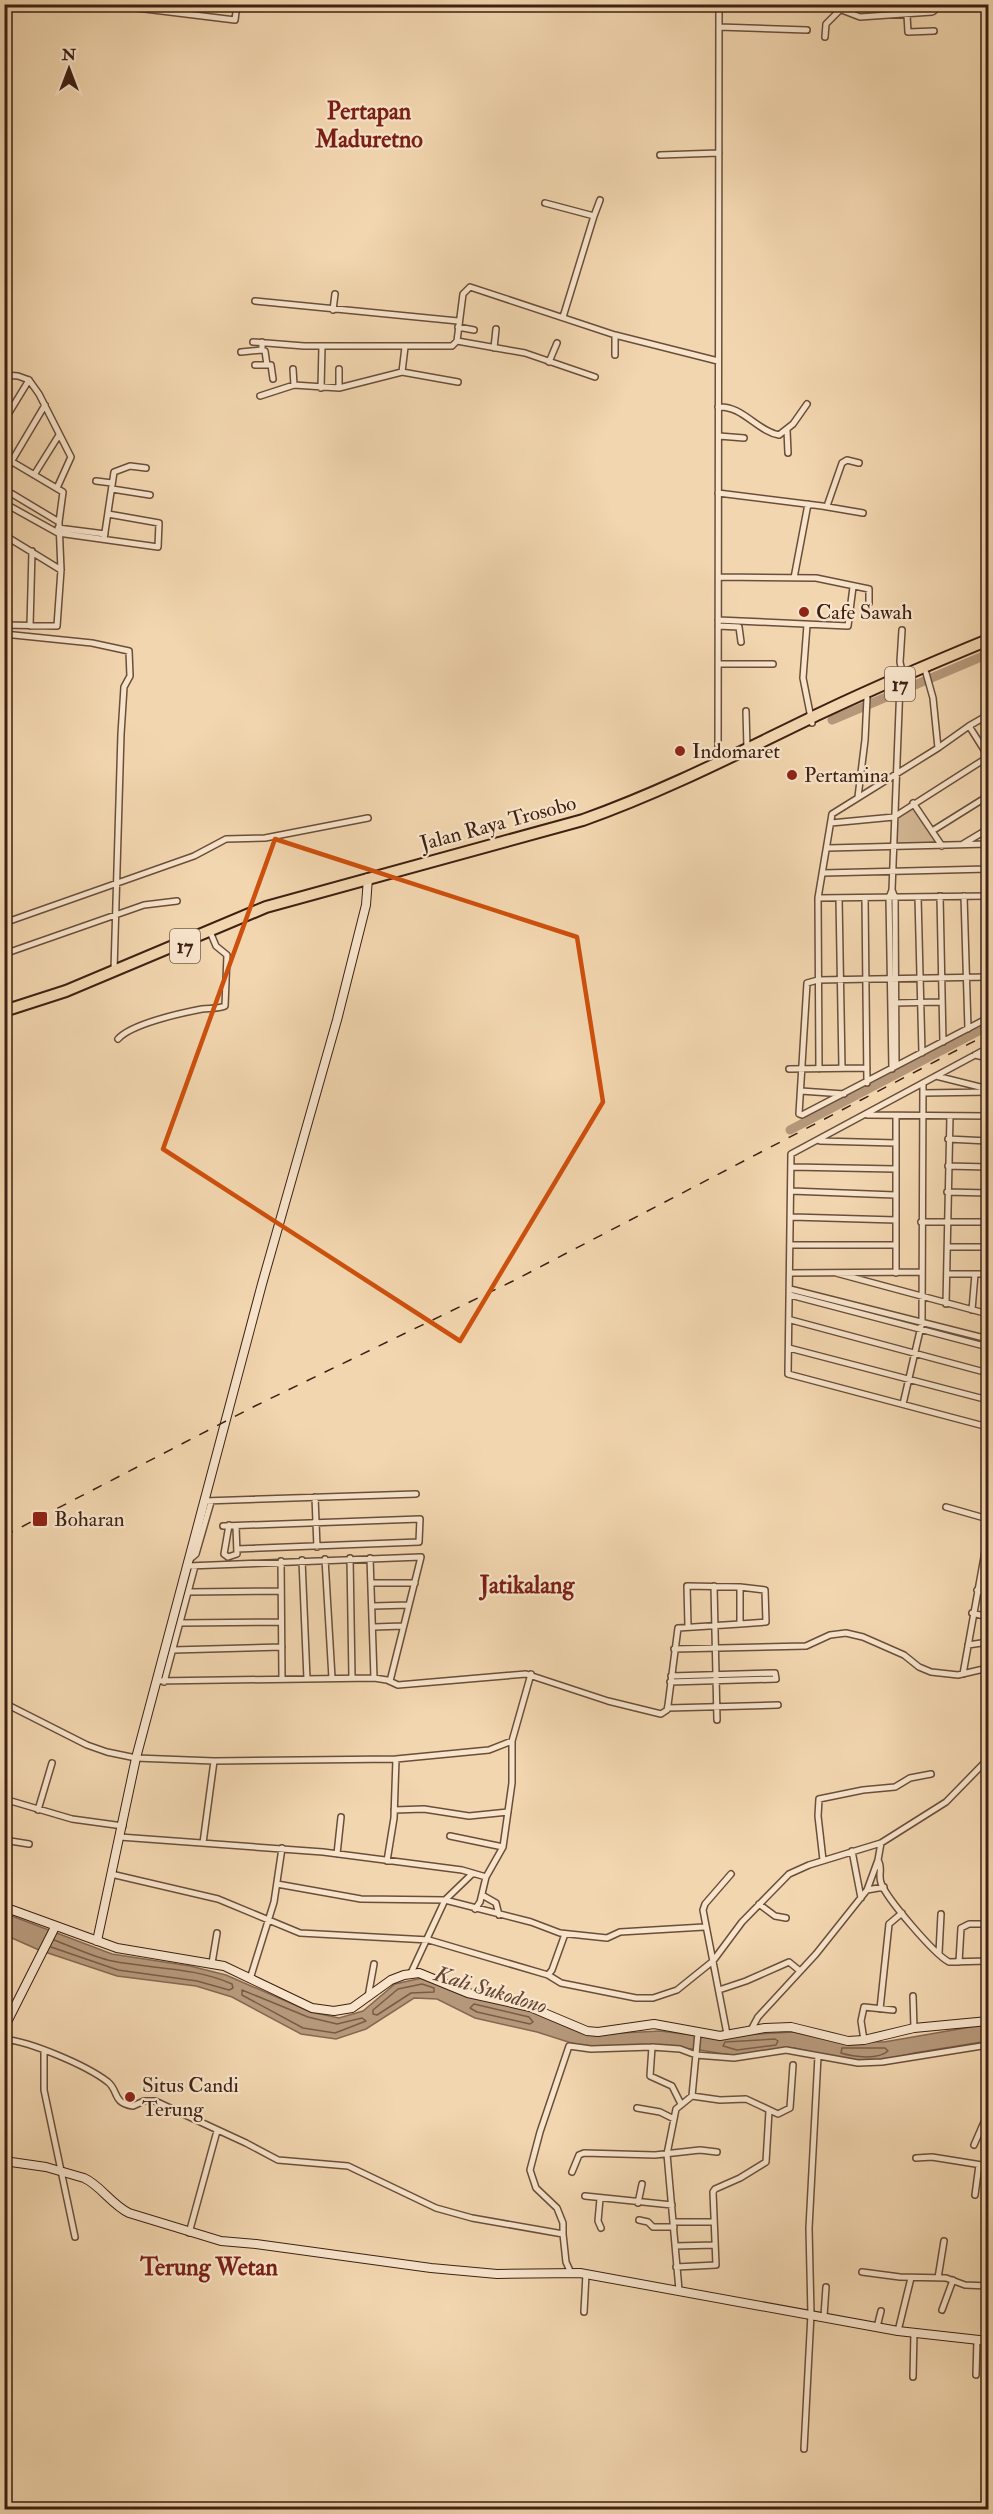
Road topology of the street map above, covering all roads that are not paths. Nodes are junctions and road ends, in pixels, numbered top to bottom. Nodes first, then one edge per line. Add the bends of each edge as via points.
1 (104, 4) edge
2 (237, 4) edge
3 (719, 4) edge
4 (826, 4) edge
5 (934, 4) edge
6 (840, 10) junction
7 (907, 15) junction
8 (719, 27) junction
9 (807, 30) dead end
10 (934, 31) dead end
11 (825, 37) dead end
12 (719, 153) junction
13 (660, 154) dead end
14 (600, 200) dead end
15 (545, 203) dead end
16 (594, 216) junction
17 (335, 294) dead end
18 (255, 301) dead end
19 (333, 310) junction
20 (563, 317) junction
21 (458, 324) junction
22 (496, 329) dead end
23 (474, 330) dead end
24 (615, 335) junction
25 (457, 341) junction
26 (253, 342) dead end
27 (262, 342) junction
28 (557, 343) dead end
29 (322, 346) junction
30 (405, 347) junction
31 (495, 348) junction
32 (262, 350) junction
33 (241, 352) dead end
34 (615, 355) dead end
35 (718, 361) junction
36 (549, 363) junction
37 (255, 365) dead end
38 (267, 365) junction
39 (293, 369) dead end
40 (339, 369) dead end
41 (402, 372) junction
42 (4, 375) edge
43 (595, 377) dead end
44 (273, 379) dead end
45 (29, 380) junction
46 (458, 382) dead end
47 (294, 385) junction
48 (321, 388) junction
49 (339, 388) junction
50 (260, 396) dead end
51 (807, 404) dead end
52 (45, 405) junction
53 (719, 405) junction
54 (4, 421) edge
55 (788, 430) junction
56 (59, 435) junction
57 (719, 436) junction
58 (744, 438) dead end
59 (788, 453) dead end
60 (4, 457) edge
61 (12, 462) junction
62 (859, 462) dead end
63 (146, 468) dead end
64 (4, 474) edge
65 (34, 475) junction
66 (96, 481) dead end
67 (112, 486) junction
68 (57, 488) junction
69 (4, 489) edge
70 (718, 493) junction
71 (150, 495) dead end
72 (4, 503) edge
73 (808, 504) junction
74 (827, 506) junction
75 (863, 513) dead end
76 (108, 514) junction
77 (58, 528) junction
78 (5, 536) edge
79 (105, 536) junction
80 (32, 551) junction
81 (5, 558) edge
82 (61, 570) junction
83 (719, 577) junction
84 (794, 578) junction
85 (4, 584) edge
86 (853, 587) junction
87 (869, 603) dead end
88 (718, 623) junction
89 (4, 625) edge
90 (807, 625) junction
91 (30, 626) junction
92 (902, 630) dead end
93 (4, 634) edge
94 (988, 640) edge
95 (741, 642) dead end
96 (988, 646) edge
97 (718, 664) junction
98 (773, 664) dead end
99 (928, 677) junction
100 (901, 685) junction
101 (868, 702) junction
102 (746, 711) dead end
103 (988, 715) edge
104 (811, 721) junction
105 (969, 726) junction
106 (938, 748) junction
107 (747, 750) junction
108 (988, 757) edge
109 (718, 763) junction
110 (898, 773) junction
111 (988, 795) edge
112 (858, 797) junction
113 (913, 803) junction
114 (894, 817) junction
115 (368, 818) dead end
116 (831, 823) junction
117 (988, 829) edge
118 (932, 831) junction
119 (988, 844) edge
120 (962, 845) junction
121 (942, 846) junction
122 (893, 847) junction
123 (828, 848) junction
124 (988, 869) edge
125 (893, 872) junction
126 (824, 873) junction
127 (988, 874) edge
128 (118, 882) junction
129 (368, 886) junction
130 (940, 896) junction
131 (964, 896) junction
132 (988, 896) edge
133 (918, 897) junction
134 (818, 898) junction
135 (839, 898) junction
136 (865, 898) junction
137 (892, 898) junction
138 (177, 901) dead end
139 (115, 916) junction
140 (4, 923) edge
141 (213, 938) junction
142 (4, 954) edge
143 (111, 974) junction
144 (988, 977) edge
145 (919, 978) junction
146 (942, 978) junction
147 (965, 979) junction
148 (818, 980) junction
149 (893, 980) junction
150 (841, 981) junction
151 (865, 981) junction
152 (920, 1002) junction
153 (942, 1002) junction
154 (894, 1003) junction
155 (4, 1011) edge
156 (4, 1017) edge
157 (988, 1018) edge
158 (803, 1021) junction
159 (819, 1021) junction
160 (968, 1029) junction
161 (118, 1039) dead end
162 (943, 1042) junction
163 (988, 1048) edge
164 (922, 1053) junction
165 (974, 1055) junction
166 (988, 1058) edge
167 (894, 1067) junction
168 (843, 1068) junction
169 (867, 1068) junction
170 (789, 1069) dead end
171 (819, 1069) junction
172 (802, 1070) junction
173 (936, 1076) junction
174 (867, 1083) junction
175 (923, 1083) junction
176 (988, 1090) edge
177 (801, 1092) junction
178 (923, 1093) junction
179 (844, 1094) junction
180 (865, 1115) junction
181 (922, 1115) junction
182 (896, 1116) junction
183 (950, 1116) junction
184 (988, 1116) edge
185 (948, 1139) junction
186 (818, 1141) junction
187 (988, 1141) edge
188 (896, 1143) junction
189 (948, 1166) junction
190 (792, 1167) junction
191 (988, 1167) edge
192 (895, 1169) junction
193 (791, 1191) junction
194 (947, 1192) junction
195 (988, 1193) edge
196 (895, 1195) junction
197 (792, 1217) junction
198 (896, 1220) junction
199 (948, 1221) junction
200 (921, 1222) junction
201 (988, 1222) edge
202 (791, 1245) junction
203 (896, 1245) junction
204 (948, 1247) junction
205 (988, 1247) edge
206 (922, 1272) junction
207 (791, 1273) junction
208 (836, 1273) junction
209 (896, 1273) junction
210 (948, 1274) junction
211 (975, 1274) junction
212 (988, 1274) edge
213 (790, 1292) junction
214 (921, 1297) junction
215 (946, 1304) junction
216 (972, 1310) junction
217 (988, 1314) edge
218 (791, 1320) junction
219 (922, 1322) junction
220 (921, 1329) junction
221 (988, 1339) edge
222 (988, 1347) edge
223 (789, 1348) junction
224 (915, 1354) junction
225 (988, 1373) edge
226 (908, 1379) junction
227 (988, 1400) edge
228 (903, 1404) junction
229 (988, 1418) edge
230 (987, 1426) edge
231 (416, 1494) dead end
232 (315, 1497) junction
233 (208, 1501) junction
234 (946, 1507) dead end
235 (988, 1519) edge
236 (316, 1521) junction
237 (229, 1526) junction
238 (988, 1535) edge
239 (317, 1547) junction
240 (237, 1549) junction
241 (987, 1550) edge
242 (350, 1558) junction
243 (370, 1558) junction
244 (325, 1559) junction
245 (302, 1560) junction
246 (281, 1561) junction
247 (190, 1564) junction
248 (980, 1570) junction
249 (988, 1572) edge
250 (371, 1583) junction
251 (415, 1583) junction
252 (714, 1586) junction
253 (740, 1587) junction
254 (977, 1590) junction
255 (280, 1591) junction
256 (189, 1592) junction
257 (988, 1594) edge
258 (409, 1605) junction
259 (373, 1606) junction
260 (972, 1613) junction
261 (988, 1617) edge
262 (281, 1622) junction
263 (766, 1622) junction
264 (180, 1623) junction
265 (774, 1623) dead end
266 (714, 1624) junction
267 (740, 1624) junction
268 (403, 1626) junction
269 (688, 1626) junction
270 (374, 1627) junction
271 (988, 1641) edge
272 (968, 1645) junction
273 (282, 1647) junction
274 (674, 1649) junction
275 (714, 1649) junction
276 (173, 1650) junction
277 (988, 1668) edge
278 (531, 1674) junction
279 (963, 1674) junction
280 (715, 1677) junction
281 (332, 1678) junction
282 (352, 1678) junction
283 (374, 1678) junction
284 (282, 1679) junction
285 (308, 1679) junction
286 (670, 1679) junction
287 (390, 1681) junction
288 (160, 1682) junction
289 (4, 1703) edge
290 (716, 1705) junction
291 (778, 1705) dead end
292 (668, 1708) junction
293 (717, 1720) dead end
294 (512, 1741) junction
295 (136, 1758) junction
296 (396, 1759) junction
297 (988, 1759) edge
298 (214, 1761) junction
299 (51, 1763) dead end
300 (931, 1774) dead end
301 (4, 1799) edge
302 (38, 1810) junction
303 (394, 1810) junction
304 (508, 1812) junction
305 (341, 1817) dead end
306 (123, 1826) junction
307 (450, 1836) dead end
308 (120, 1837) junction
309 (4, 1840) edge
310 (203, 1843) junction
311 (881, 1843) junction
312 (29, 1844) dead end
313 (503, 1847) junction
314 (282, 1848) junction
315 (852, 1851) junction
316 (337, 1854) junction
317 (823, 1860) junction
318 (878, 1860) junction
319 (387, 1861) junction
320 (111, 1874) junction
321 (472, 1874) junction
322 (731, 1874) dead end
323 (486, 1877) junction
324 (277, 1884) junction
325 (884, 1887) junction
326 (867, 1890) junction
327 (482, 1895) junction
328 (861, 1898) junction
329 (445, 1900) junction
330 (759, 1904) junction
331 (4, 1907) edge
332 (474, 1909) junction
333 (902, 1913) junction
334 (941, 1914) dead end
335 (988, 1914) edge
336 (499, 1915) junction
337 (786, 1918) dead end
338 (269, 1921) junction
339 (704, 1927) junction
340 (54, 1929) junction
341 (217, 1933) dead end
342 (565, 1934) junction
343 (429, 1940) junction
344 (97, 1941) junction
345 (939, 1953) junction
346 (713, 1961) junction
347 (988, 1961) edge
348 (959, 1962) junction
349 (212, 1963) junction
350 (374, 1964) dead end
351 (800, 1971) junction
352 (411, 1973) junction
353 (548, 1975) junction
354 (250, 1979) junction
355 (719, 1990) junction
356 (913, 1996) dead end
357 (367, 1999) junction
358 (880, 2009) junction
359 (893, 2010) dead end
360 (988, 2020) edge
361 (4, 2028) edge
362 (914, 2028) junction
363 (751, 2030) junction
364 (698, 2033) junction
365 (727, 2034) junction
366 (7, 2039) edge
367 (864, 2040) junction
368 (988, 2045) edge
369 (652, 2047) junction
370 (44, 2051) junction
371 (696, 2054) junction
372 (818, 2056) junction
373 (4, 2059) edge
374 (793, 2065) dead end
375 (692, 2096) junction
376 (681, 2104) junction
377 (637, 2108) dead end
378 (769, 2111) junction
379 (988, 2113) edge
380 (674, 2119) junction
381 (217, 2131) junction
382 (981, 2131) junction
383 (988, 2133) edge
384 (974, 2145) dead end
385 (717, 2152) dead end
386 (667, 2154) junction
387 (916, 2158) dead end
388 (4, 2161) edge
389 (979, 2165) junction
390 (988, 2166) edge
391 (60, 2170) junction
392 (572, 2172) dead end
393 (642, 2184) dead end
394 (975, 2195) dead end
395 (585, 2196) dead end
396 (600, 2199) junction
397 (638, 2203) junction
398 (672, 2205) junction
399 (639, 2220) dead end
400 (714, 2222) junction
401 (673, 2225) junction
402 (601, 2228) dead end
403 (189, 2233) junction
404 (562, 2234) junction
405 (75, 2236) dead end
406 (944, 2241) dead end
407 (715, 2245) junction
408 (675, 2246) junction
409 (676, 2267) junction
410 (862, 2272) dead end
411 (578, 2273) junction
412 (910, 2278) junction
413 (938, 2278) junction
414 (953, 2280) junction
415 (988, 2286) edge
416 (826, 2287) dead end
417 (679, 2290) junction
418 (942, 2310) dead end
419 (584, 2312) dead end
420 (881, 2312) dead end
421 (810, 2314) junction
422 (824, 2316) junction
423 (877, 2327) junction
424 (898, 2331) junction
425 (914, 2332) junction
426 (977, 2339) junction
427 (988, 2341) edge
428 (976, 2375) dead end
429 (913, 2378) dead end
430 (804, 2449) dead end

1 - 2 street via 235,20
3 - 8 street
4 - 6 street
5 - 7 street via 933,12
6 - 7 street via 860,17
6 - 11 street via 826,24
7 - 10 street via 909,32
8 - 9 street
8 - 12 street
12 - 13 street
12 - 35 street
14 - 16 street
15 - 16 street
16 - 20 street
17 - 19 street
18 - 19 street
19 - 21 street
20 - 21 street via 470,287 463,294
20 - 24 street
21 - 23 street
21 - 25 street
22 - 31 street
24 - 34 street
24 - 35 street
25 - 30 street via 452,346
25 - 31 street
26 - 27 street
27 - 29 street
27 - 32 street
28 - 36 street
29 - 30 street
29 - 48 street
30 - 41 street
31 - 36 street via 525,353
32 - 33 street
32 - 38 street
35 - 53 street
36 - 43 street
37 - 38 street
38 - 44 street via 271,365
39 - 47 street
40 - 49 street
41 - 46 street
41 - 49 street
42 - 45 street
45 - 52 street
45 - 54 street
47 - 48 street
47 - 50 street
48 - 49 street
51 - 55 street
52 - 56 street
52 - 61 street
53 - 55 street via 732,408 773,434
53 - 57 street
55 - 59 street
56 - 65 street
56 - 68 street via 71,459
57 - 58 street
57 - 70 street
60 - 61 street
61 - 64 street
61 - 65 street
62 - 74 street via 842,463
63 - 67 street via 130,466 115,471
65 - 68 street
66 - 67 street
67 - 71 street
67 - 76 street
68 - 77 street via 63,494
69 - 77 street
70 - 73 street
70 - 83 street
72 - 77 street
73 - 74 street
73 - 84 street
74 - 75 street
76 - 79 street
76 - 79 street via 158,522 159,545
77 - 79 street
77 - 82 street
78 - 80 street
78 - 81 street
80 - 82 street
80 - 91 street
81 - 85 street
82 - 91 street via 57,626
83 - 84 street
83 - 88 street
84 - 86 street via 816,578
86 - 87 street via 869,589
86 - 90 street via 848,626
88 - 90 street
88 - 95 street via 739,627
88 - 97 street
89 - 91 street
90 - 104 street via 804,678
92 - 100 street
93 - 128 street via 129,651 130,676 124,687 121,734
94 - 100 highway, Jalan Raya Trosobo / 17
96 - 99 highway, Jalan Raya Trosobo / 17
97 - 98 street
97 - 109 street
99 - 100 highway, Jalan Raya Trosobo / 17
99 - 106 street
100 - 101 highway, Jalan Raya Trosobo / 17
100 - 104 highway, Jalan Raya Trosobo / 17
100 - 110 street
101 - 104 highway, Jalan Raya Trosobo / 17
101 - 112 street
102 - 107 street
103 - 105 street
104 - 107 highway, Jalan Raya Trosobo / 17
104 - 129 highway, Jalan Raya Trosobo / 17 via 628,811
105 - 106 street
105 - 108 street
106 - 110 street
107 - 109 highway, Jalan Raya Trosobo / 17
108 - 113 street
109 - 129 highway, Jalan Raya Trosobo / 17 via 628,805
110 - 112 street
110 - 114 street
111 - 118 street
112 - 116 street via 834,812
113 - 114 street
113 - 118 street
114 - 116 street
114 - 122 street
115 - 128 street via 265,837 219,841 194,856
116 - 123 street
117 - 120 street
118 - 121 street
119 - 120 street
119 - 124 street
120 - 121 street
121 - 122 street
122 - 123 street
122 - 125 street
123 - 126 street
124 - 125 street
124 - 127 street
125 - 126 street
125 - 137 street
126 - 134 street
128 - 139 street
128 - 140 street
129 - 141 highway, Jalan Raya Trosobo / 17 via 267,912
129 - 143 highway, Jalan Raya Trosobo / 17 via 266,907
129 - 233 main road via 319,1087 262,1284
130 - 131 street
130 - 133 street
130 - 146 street
131 - 132 street
131 - 147 street
133 - 137 street
133 - 145 street
134 - 135 street
134 - 148 street
135 - 136 street
135 - 150 street
136 - 137 street
136 - 151 street
137 - 149 street
138 - 139 street via 153,903
139 - 142 street
139 - 143 street
141 - 143 highway, Jalan Raya Trosobo / 17
141 - 161 street via 227,955 225,1006 140,1024
143 - 155 highway, Jalan Raya Trosobo / 17
143 - 156 highway, Jalan Raya Trosobo / 17 via 51,1002
144 - 147 street
145 - 146 street
145 - 149 street
145 - 152 street
146 - 147 street
146 - 153 street
147 - 160 street
148 - 150 street
148 - 158 street via 806,984
148 - 159 street
149 - 151 street
149 - 154 street
150 - 151 street
150 - 168 street
151 - 169 street
152 - 153 street
152 - 154 street
152 - 164 street
153 - 162 street
154 - 167 street
157 - 160 street
158 - 159 street
158 - 172 street
159 - 171 street
160 - 162 street
162 - 164 street
163 - 165 street
164 - 167 street
165 - 166 street
165 - 173 street
167 - 174 street
168 - 169 street
168 - 171 street
169 - 174 street
170 - 172 street
171 - 172 street
172 - 177 street
173 - 175 street
173 - 176 street
174 - 179 street
175 - 178 street
175 - 180 street
176 - 178 street
177 - 179 street
177 - 179 street via 801,1115
178 - 181 street
180 - 182 street
180 - 186 street
181 - 182 street
181 - 183 street
181 - 200 street
182 - 188 street
183 - 184 street
183 - 185 street
185 - 187 street
185 - 189 street
186 - 188 street
186 - 190 street via 792,1153
188 - 192 street
189 - 191 street
189 - 194 street
190 - 192 street
190 - 193 street
192 - 196 street
193 - 196 street
193 - 197 street
194 - 195 street
194 - 199 street
196 - 198 street
197 - 198 street
197 - 202 street
198 - 203 street
199 - 200 street
199 - 201 street
199 - 204 street
200 - 206 street
202 - 203 street
202 - 207 street
203 - 209 street
204 - 205 street
204 - 210 street
206 - 209 street
206 - 214 street
207 - 208 street
207 - 213 street
208 - 209 street
208 - 214 street
210 - 211 street
210 - 215 street
211 - 212 street
211 - 216 street
213 - 218 street
213 - 219 street
213 - 220 street
214 - 215 street
214 - 219 street
215 - 216 street
216 - 217 street
218 - 223 street
218 - 224 street
219 - 220 street
219 - 221 street
220 - 222 street
220 - 224 street
223 - 226 street
223 - 228 street via 790,1375
224 - 225 street
224 - 226 street
226 - 227 street
226 - 228 street
228 - 230 street
229 - 230 street
231 - 232 street
232 - 233 street
232 - 236 street
233 - 247 main road
234 - 235 street
236 - 237 street
236 - 239 street
236 - 239 street via 420,1519 420,1542
237 - 240 street
237 - 240 street via 224,1554 236,1556
238 - 241 street
239 - 240 street
241 - 248 street
242 - 243 street
242 - 244 street
242 - 282 street
243 - 250 street
243 - 251 street via 421,1557
244 - 245 street
244 - 281 street
245 - 246 street
245 - 285 street
246 - 247 street
246 - 255 street
247 - 256 street
247 - 288 main road
248 - 249 street
248 - 254 street
250 - 251 street
250 - 259 street
251 - 258 street
252 - 253 street
252 - 266 street
252 - 269 street via 687,1586
253 - 263 street via 765,1590
253 - 267 street
254 - 257 street
254 - 260 street
255 - 256 street
255 - 262 street
256 - 264 street
258 - 259 street
258 - 268 street
259 - 270 street
260 - 261 street
260 - 272 street
262 - 264 street
262 - 273 street
263 - 265 street
263 - 267 street
264 - 276 street
266 - 267 street
266 - 269 street
266 - 275 street
268 - 270 street
268 - 287 street
269 - 274 street via 678,1628
270 - 283 street
271 - 272 street
272 - 279 street
273 - 276 street
273 - 284 street
274 - 275 street
274 - 286 street
275 - 279 street via 806,1646 830,1635 846,1633 904,1655 931,1672
275 - 280 street
276 - 288 street
277 - 279 street
278 - 287 street via 412,1685
278 - 292 street via 657,1714
278 - 294 street
280 - 280 street via 776,1673 776,1678
280 - 286 street
280 - 290 street
281 - 282 street
281 - 285 street
282 - 283 street
283 - 287 street
284 - 285 street
284 - 288 street
286 - 292 street
288 - 295 main road
289 - 295 street via 94,1747
290 - 291 street
290 - 292 street
290 - 293 street
294 - 296 street via 489,1750
294 - 304 street via 514,1766
295 - 298 street
295 - 306 main road
296 - 298 street
296 - 303 street
297 - 311 street via 946,1802
298 - 310 street
299 - 302 street
300 - 317 street via 910,1778 895,1787 819,1799
301 - 302 street
302 - 306 street
303 - 304 street via 424,1809 469,1816
303 - 319 street
304 - 313 street
305 - 316 street
306 - 308 main road
307 - 313 street
308 - 310 street
308 - 320 main road
309 - 312 street
310 - 314 street
311 - 315 street
311 - 318 street
313 - 323 street
314 - 316 street
314 - 324 street
315 - 317 street
315 - 328 street
316 - 319 street
317 - 330 street via 789,1874
318 - 325 street
318 - 326 street
319 - 321 street
320 - 338 street via 218,1899
320 - 344 main road
321 - 323 street
321 - 329 street
322 - 339 street via 705,1904
323 - 327 street
324 - 329 street via 361,1899
324 - 338 street
325 - 326 street
325 - 333 street
326 - 328 street
327 - 332 street
327 - 336 street via 496,1903
328 - 351 street
329 - 332 street
329 - 343 street
330 - 337 street via 775,1916
330 - 346 street
331 - 340 main road
332 - 336 street
333 - 345 street
333 - 358 street via 889,1923
334 - 345 street
335 - 348 street via 985,1924 961,1928
336 - 342 street
338 - 343 street via 300,1933
338 - 354 street
339 - 342 street via 620,1932 609,1938
339 - 346 street
340 - 344 main road
340 - 361 main road
341 - 349 street
342 - 353 street
343 - 352 street
343 - 353 street
344 - 349 main road via 123,1950
345 - 348 street via 949,1962
346 - 353 street via 677,1990 653,1998 575,1987
346 - 355 street
347 - 348 street
349 - 354 main road
350 - 357 street
351 - 355 street via 789,1962
351 - 363 street
352 - 357 main road via 391,1980
352 - 364 main road via 427,1974 478,1996 530,2007 587,2031 654,2024
354 - 357 main road via 319,2010 345,2009
355 - 365 street
356 - 362 street
358 - 359 street
358 - 367 street via 863,2009
360 - 362 main road
362 - 367 main road
363 - 365 main road
363 - 367 main road via 791,2027 838,2040
364 - 365 main road
364 - 371 street
366 - 370 street
366 - 373 street
368 - 372 street via 858,2064
369 - 371 street
369 - 376 street via 650,2076 672,2086
369 - 404 street via 591,2049 570,2045 567,2049 530,2170 536,2188 557,2208
370 - 381 street via 105,2080 123,2103 133,2106 155,2101
370 - 391 street via 42,2081
371 - 372 street via 734,2058 786,2050
371 - 375 street
372 - 421 street
374 - 378 street via 790,2108 778,2114
375 - 376 street
375 - 378 street via 746,2099
376 - 380 street via 675,2109
377 - 380 street
378 - 400 street via 766,2162 713,2190
379 - 382 street
380 - 386 street
381 - 403 street
381 - 404 street via 278,2160 352,2168 436,2208
382 - 383 street
382 - 384 street
385 - 386 street
386 - 392 street via 584,2153 579,2155
386 - 398 street
387 - 389 street
388 - 391 main road
389 - 390 street
389 - 394 street
391 - 403 main road via 90,2180 129,2213
391 - 405 street
393 - 397 street
395 - 396 street
396 - 397 street
396 - 402 street
397 - 398 street
398 - 401 street
399 - 401 street via 653,2228
400 - 401 street
400 - 407 street
401 - 408 street
403 - 411 main road via 226,2242 431,2268 497,2274
404 - 411 street via 566,2262
406 - 413 street
407 - 408 street
407 - 409 street via 716,2265
408 - 409 street
409 - 417 street
410 - 412 street
411 - 417 main road
411 - 419 street
412 - 413 street
412 - 424 street
413 - 414 street
414 - 415 street
414 - 418 street
416 - 422 street
417 - 421 main road
420 - 423 street
421 - 422 main road
421 - 430 street
422 - 423 main road
423 - 424 main road
424 - 425 main road
425 - 426 main road
425 - 429 street
426 - 427 main road
426 - 428 street

